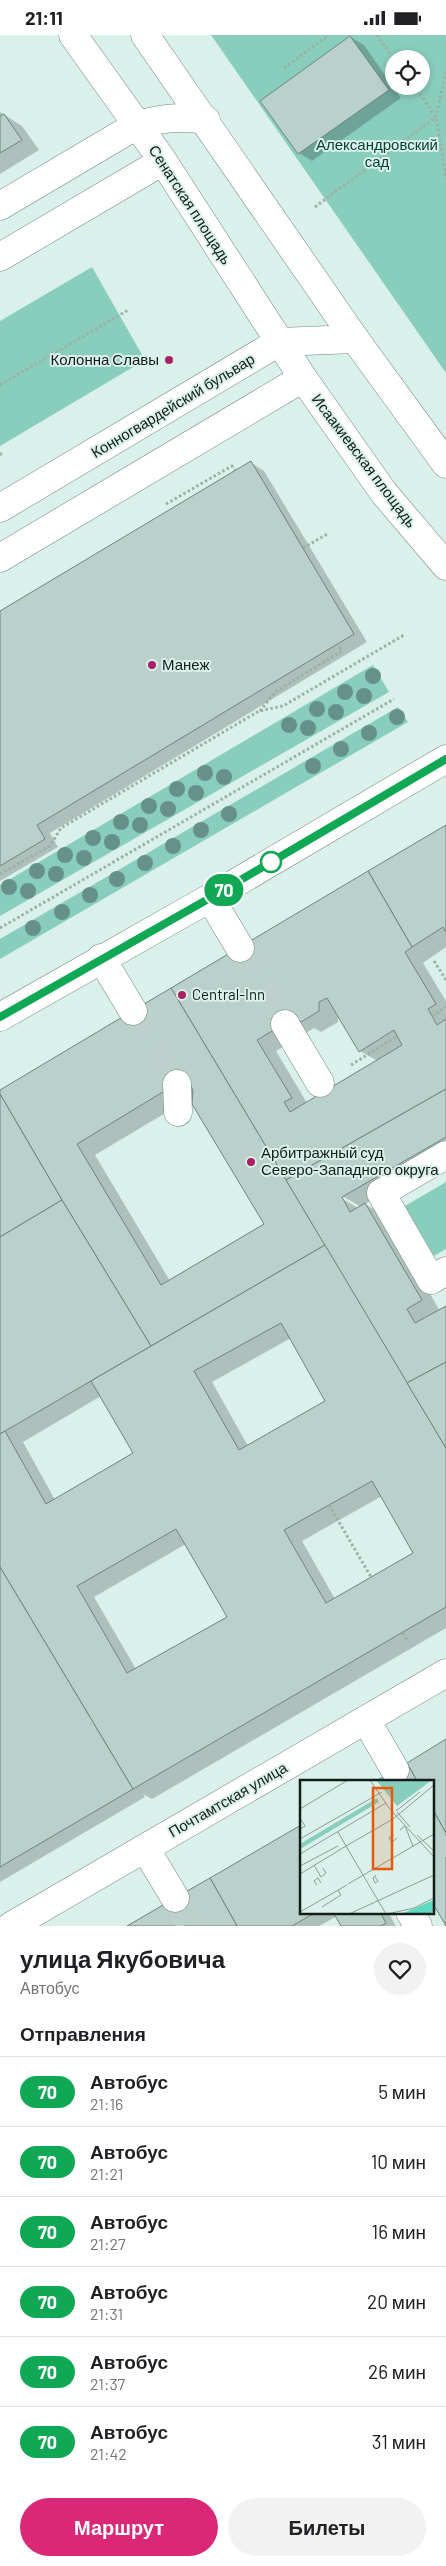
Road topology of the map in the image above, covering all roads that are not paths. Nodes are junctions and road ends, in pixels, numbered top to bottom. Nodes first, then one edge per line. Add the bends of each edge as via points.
1 (73, 35) edge
2 (145, 35) edge
3 (206, 120) junction
4 (137, 125) junction
5 (162, 161) junction
6 (0, 206) edge
7 (0, 257) edge
8 (279, 341) junction
9 (362, 347) junction
10 (303, 378) junction
11 (446, 464) edge
12 (0, 508) edge
13 (0, 558) edge
14 (446, 566) edge
15 (446, 759) edge
16 (210, 898) junction
17 (240, 948) tunnel mouth
18 (101, 959) junction
19 (133, 1011) tunnel mouth
20 (0, 1017) edge
21 (284, 1024) tunnel mouth
22 (320, 1083) road end
23 (177, 1084) tunnel mouth
24 (178, 1112) dead end
25 (446, 1155) edge
26 (446, 1271) edge
27 (446, 1673) edge
28 (366, 1720) junction
29 (395, 1770) dead end
30 (145, 1848) junction
31 (175, 1898) tunnel mouth
32 (411, 1914) edge
33 (11, 1926) edge
34 (418, 1926) edge

1 - 4 main road, Сенатская площадь
2 - 3 main road
3 - 4 main road via 182,116
3 - 9 main road
4 - 5 main road, Сенатская площадь
4 - 6 main road
5 - 7 main road
5 - 8 main road, Сенатская площадь
8 - 9 main road, Конногвардейский бульвар
8 - 10 main road, Сенатская площадь
8 - 12 main road, Конногвардейский бульвар
9 - 11 main road
10 - 13 main road
10 - 14 main road, Исаакиевская площадь via 384,493
15 - 16 main road
16 - 17 main road
16 - 18 main road
18 - 19 main road
18 - 20 main road
21 - 22 main road
23 - 24 main road
25 - 26 main road via 381,1193 431,1280
27 - 28 main road, Почтамтская улица
28 - 29 main road
28 - 30 main road, Почтамтская улица
30 - 31 main road
30 - 33 main road, Почтамтская улица
32 - 34 main road

